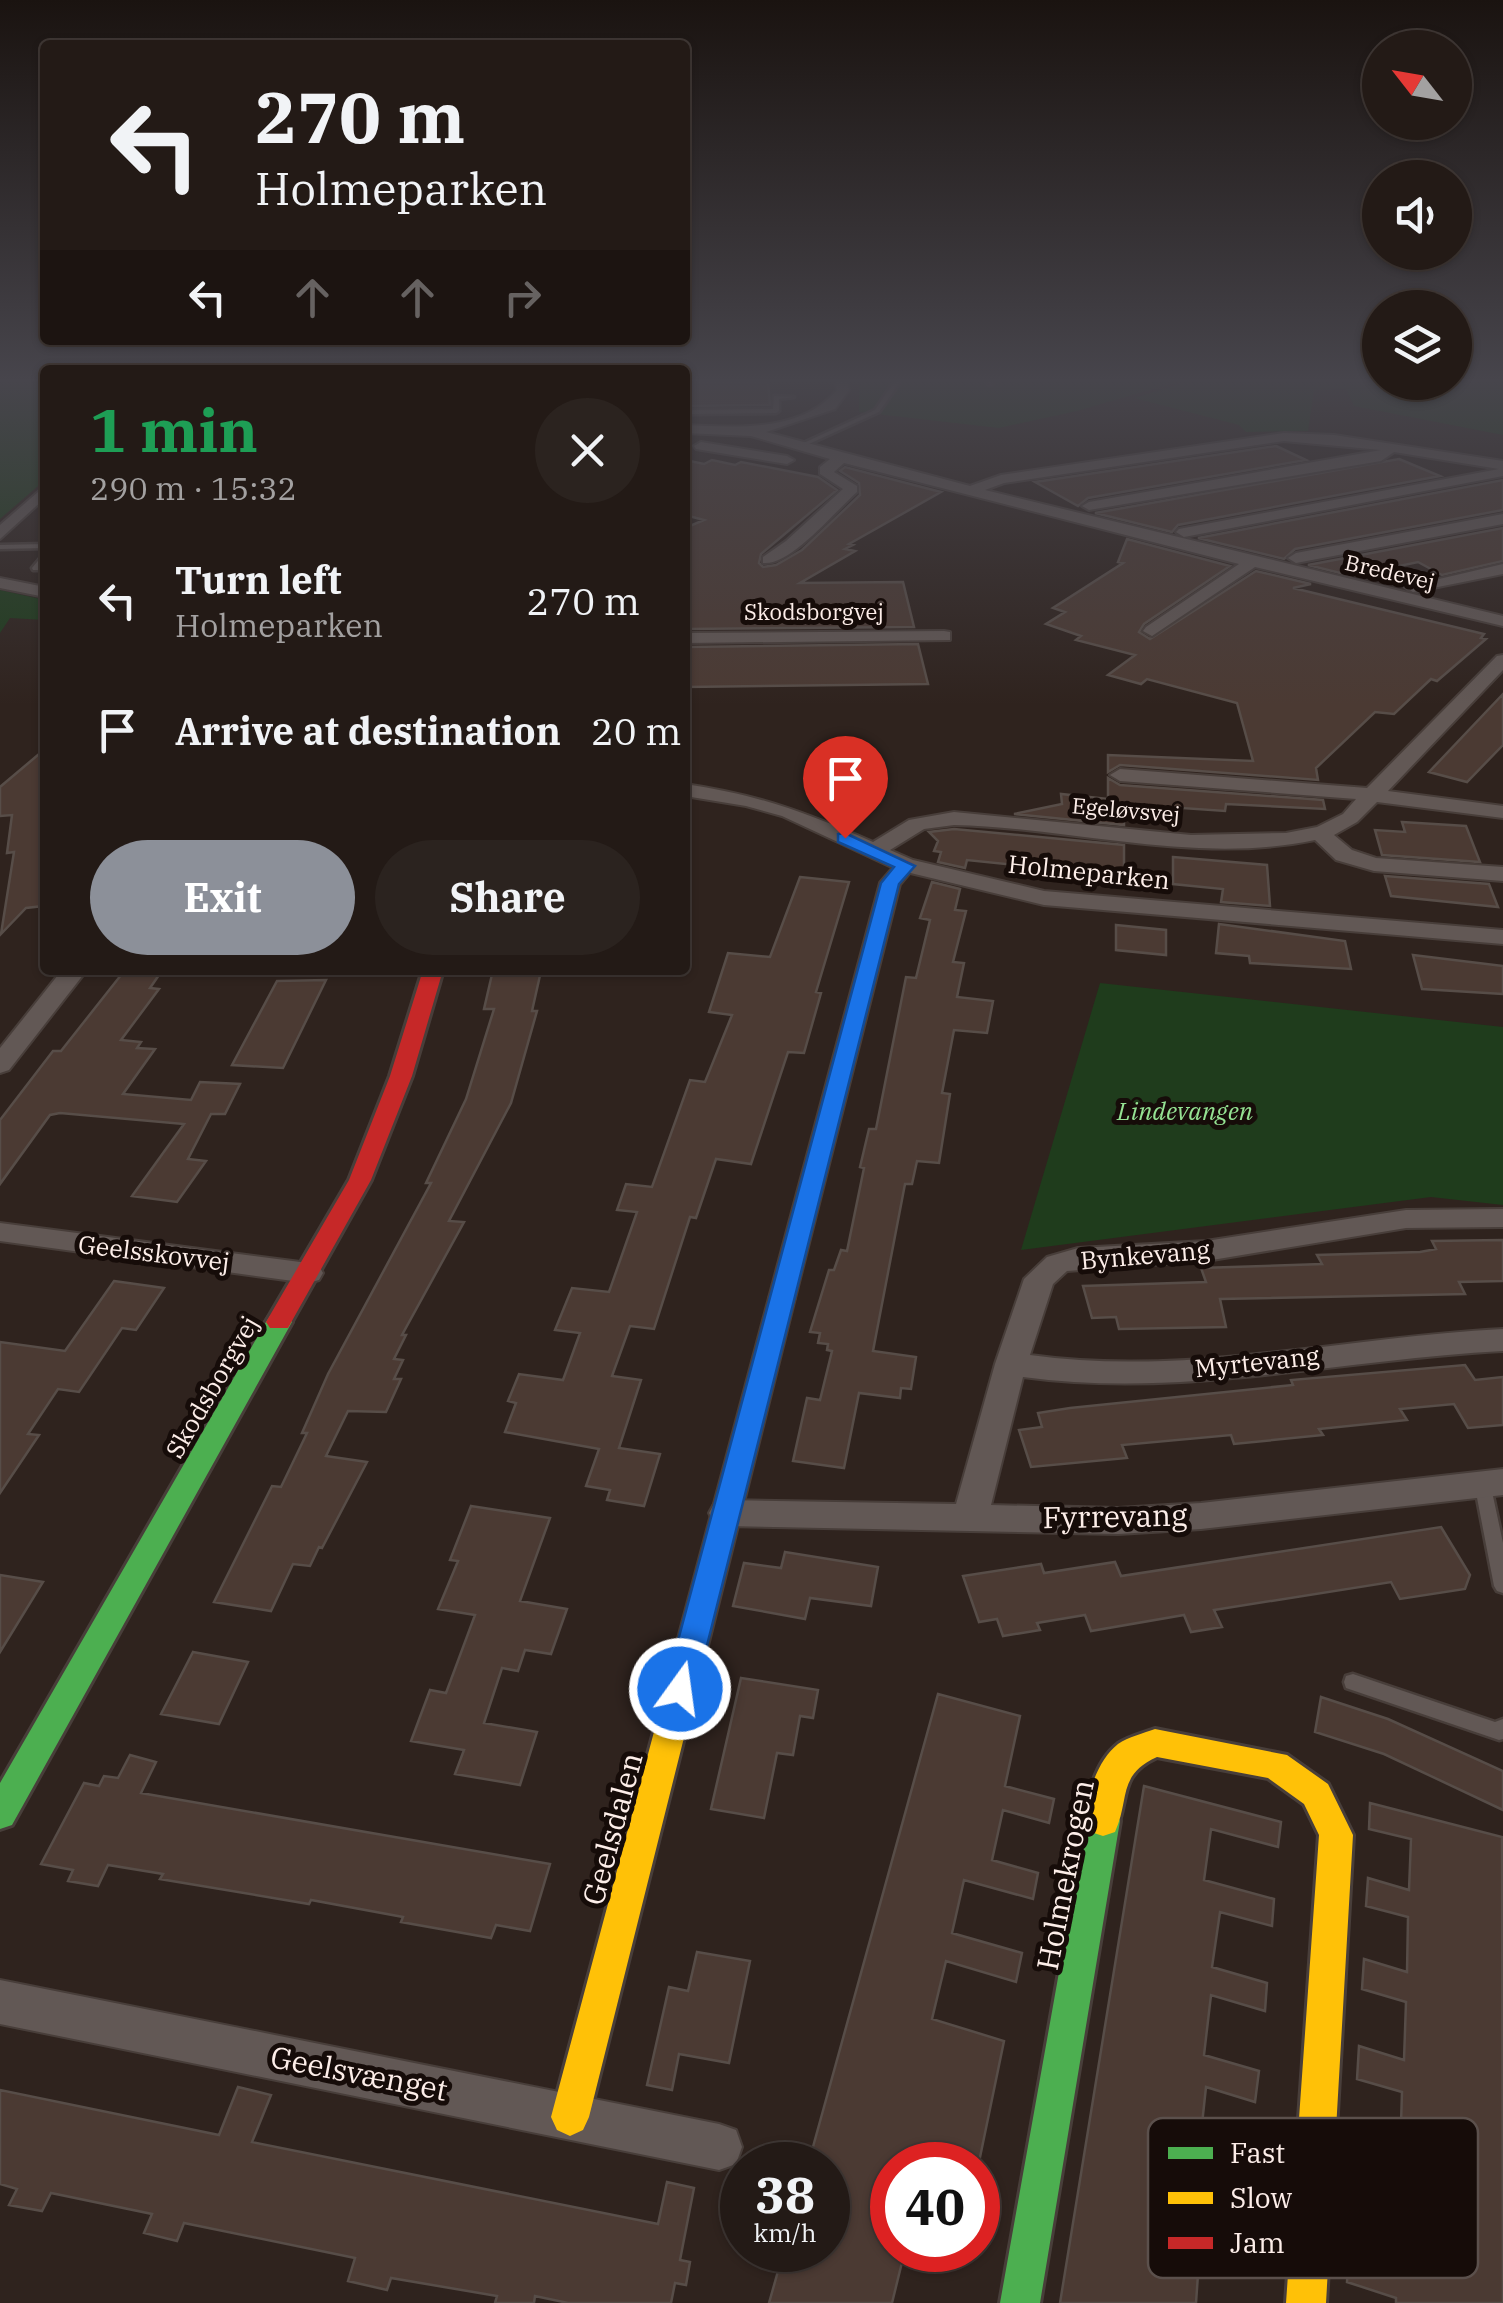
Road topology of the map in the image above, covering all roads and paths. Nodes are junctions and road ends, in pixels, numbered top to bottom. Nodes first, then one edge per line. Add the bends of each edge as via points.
1 (851, 489) edge
2 (976, 489) edge
3 (1188, 489) edge
4 (1399, 489) edge
5 (40, 497) edge
6 (1090, 506) dead end
7 (1503, 519) edge
8 (1184, 532) dead end
9 (0, 534) edge
10 (40, 546) edge
11 (0, 547) edge
12 (1296, 558) dead end
13 (770, 560) dead end
14 (1252, 562) junction
15 (40, 564) edge
16 (36, 568) dead end
17 (1503, 569) edge
18 (0, 584) edge
19 (1413, 587) dead end
20 (40, 591) edge
21 (1503, 621) edge
22 (1152, 632) dead end
23 (944, 636) dead end
24 (690, 638) edge
25 (1503, 660) edge
26 (1120, 775) dead end
27 (690, 791) edge
28 (1368, 795) junction
29 (1503, 812) edge
30 (1320, 833) junction
31 (872, 852) junction
32 (906, 866) junction
33 (1503, 874) edge
34 (1503, 937) edge
35 (71, 975) edge
36 (432, 975) edge
37 (0, 1065) edge
38 (1503, 1218) edge
39 (0, 1232) edge
40 (308, 1273) junction
41 (1503, 1340) edge
42 (1011, 1364) junction
43 (1492, 1482) edge
44 (726, 1513) junction
45 (970, 1518) junction
46 (1503, 1586) edge
47 (1353, 1682) dead end
48 (1503, 1727) edge
49 (0, 1814) edge
50 (0, 2002) edge
51 (570, 2116) junction
52 (1318, 2118) edge
53 (719, 2147) dead end
54 (1308, 2278) edge
55 (1020, 2303) edge
56 (1306, 2303) edge

1 - 13 street via 795,546
2 - 14 street, Bredevej
3 - 6 street
4 - 8 street
5 - 9 street
7 - 12 street
10 - 11 lane
14 - 21 street, Bredevej
14 - 22 street
15 - 16 lane
17 - 19 street
18 - 20 street
23 - 24 street, Skodsborgvej
25 - 28 street, Egeløvsvej
26 - 28 street, Egeløvsvej
27 - 31 street, Holmeparken via 789,812
28 - 29 street
28 - 30 street, Egeløvsvej via 1340,826
30 - 31 street, Egeløvsvej via 1183,841 957,818 918,824
30 - 33 street via 1344,855 1374,864
31 - 32 street, Holmeparken
32 - 34 street, Holmeparken via 1044,898
32 - 44 street, Geelsdalen via 890,883
35 - 37 street
36 - 40 street, Skodsborgvej via 394,1105
38 - 42 street, Bynkevang via 1406,1220 1206,1251 1057,1264 1039,1280
39 - 40 street, Geelsskovvej
40 - 49 street, Skodsborgvej
41 - 42 street, Myrtevang via 1119,1375 1063,1375
42 - 45 street, Bynkevang
43 - 45 street, Fyrrevang via 1201,1516
43 - 46 lane
44 - 45 street, Fyrrevang
44 - 51 street, Geelsdalen
47 - 48 lane via 1499,1732
50 - 51 street, Geelsvænget
51 - 53 street, Geelsvænget
52 - 55 street, Holmekrogen via 1336,1835 1316,1794 1276,1765 1154,1743 1128,1755 1110,1782
54 - 56 street, Holmekrogen

